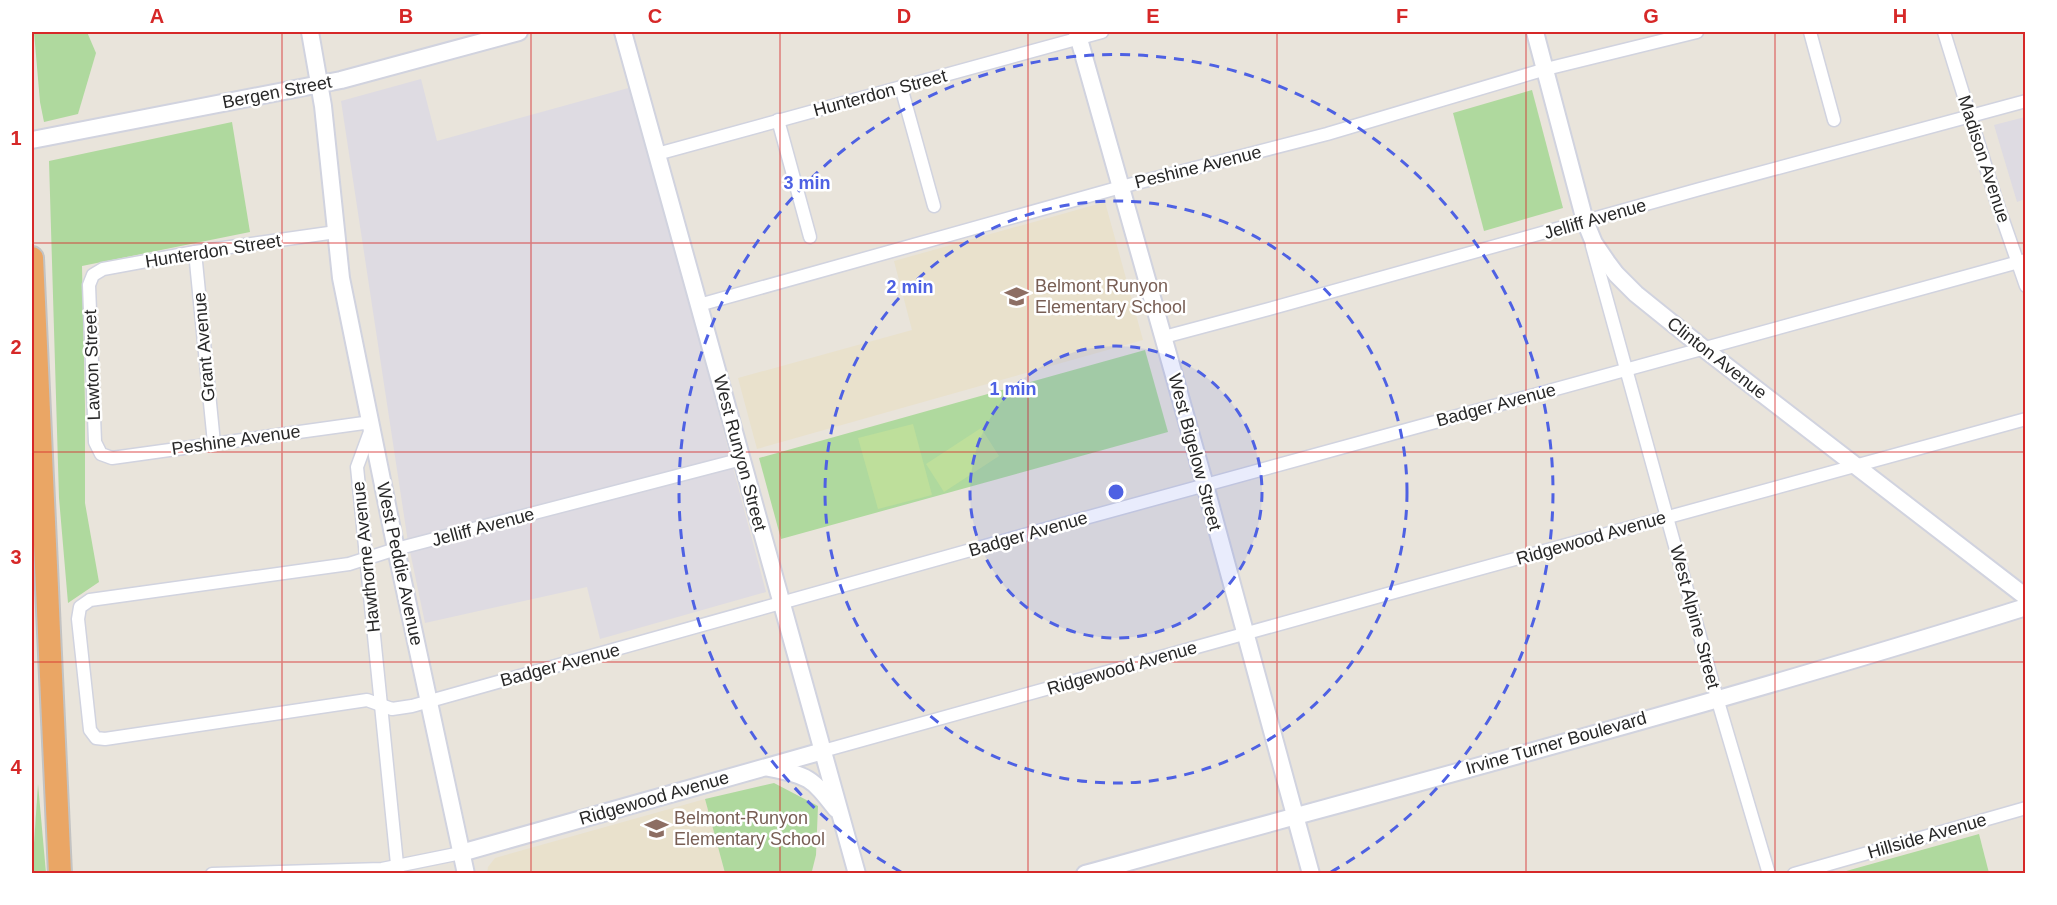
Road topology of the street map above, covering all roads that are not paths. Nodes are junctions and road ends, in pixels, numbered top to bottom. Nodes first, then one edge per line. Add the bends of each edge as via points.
1 (310, 32) edge
2 (519, 32) edge
3 (623, 32) edge
4 (1102, 32) edge
5 (1535, 32) edge
6 (1697, 32) edge
7 (1810, 32) edge
8 (1944, 32) edge
9 (1078, 35) edge
10 (1546, 69) junction
11 (320, 84) junction
12 (900, 87) junction
13 (2025, 101) edge
14 (1970, 117) junction
15 (778, 120) junction
16 (1834, 120) dead end
17 (32, 140) edge
18 (657, 154) junction
19 (1121, 187) junction
20 (934, 206) dead end
21 (1585, 221) junction
22 (336, 232) junction
23 (810, 237) dead end
24 (195, 252) junction
25 (32, 258) edge
26 (2022, 261) edge
27 (93, 275) joint
28 (2025, 286) edge
29 (699, 305) junction
30 (1164, 337) junction
31 (1703, 348) junction
32 (1626, 370) junction
33 (2025, 418) edge
34 (372, 425) junction
35 (214, 443) junction
36 (101, 454) joint
37 (742, 459) junction
38 (1855, 465) junction
39 (1205, 485) junction
40 (1668, 516) junction
41 (396, 549) junction
42 (366, 559) junction
43 (2025, 597) edge
44 (782, 604) junction
45 (2025, 607) edge
46 (1245, 633) junction
47 (1717, 698) junction
48 (429, 701) junction
49 (381, 705) junction
50 (94, 736) joint
51 (823, 751) junction
52 (765, 767) junction
53 (2025, 808) edge
54 (840, 814) junction
55 (1295, 816) junction
56 (461, 853) junction
57 (398, 870) edge
58 (60, 873) edge
59 (212, 873) edge
60 (466, 873) edge
61 (857, 873) edge
62 (1085, 873) edge
63 (1311, 873) edge
64 (1769, 873) edge
65 (1794, 873) edge

1 - 11 street
2 - 11 street, Bergen Street
3 - 18 street, West Runyon Street
4 - 9 street, Hunterdon Street
5 - 10 street, Clinton Avenue
6 - 10 street, Peshine Avenue
7 - 16 street
8 - 14 street, Madison Avenue
9 - 12 street, Hunterdon Street
9 - 19 street, West Bigelow Street
10 - 19 street, Peshine Avenue via 1327,134
10 - 21 street, Clinton Avenue
11 - 17 street, Bergen Street
11 - 22 street
12 - 15 street, Hunterdon Street
12 - 20 street
13 - 14 street, Jelliff Avenue
14 - 21 street, Jelliff Avenue
14 - 26 street, Madison Avenue
15 - 18 street, Hunterdon Street
15 - 23 street
18 - 29 street, West Runyon Street
19 - 29 street, Peshine Avenue
19 - 30 street, West Bigelow Street
21 - 30 street, Jelliff Avenue
21 - 31 street, Clinton Avenue via 1594,243 1616,274
21 - 32 street, West Alpine Street
22 - 24 street, Hunterdon Street
22 - 34 street via 341,278
24 - 27 street, Hunterdon Street via 103,269
24 - 35 street, Grant Avenue
25 - 58 highway
26 - 28 street, Madison Avenue
26 - 31 street, Badger Avenue
27 - 36 street, Lawton Street via 89,285 95,442
29 - 37 street, West Runyon Street
30 - 39 street, West Bigelow Street
31 - 32 street, Badger Avenue
31 - 38 street, Clinton Avenue
32 - 39 street, Badger Avenue
32 - 40 street, West Alpine Street
33 - 38 street, Ridgewood Avenue
34 - 35 street, Peshine Avenue
34 - 41 street, West Peddie Avenue
34 - 42 street, Hawthorne Avenue via 357,467
35 - 36 street, Peshine Avenue via 112,458
37 - 41 street, Jelliff Avenue
37 - 44 street, West Runyon Street
38 - 40 street, Ridgewood Avenue
38 - 43 street, Clinton Avenue
39 - 44 street, Badger Avenue
39 - 46 street, West Bigelow Street
40 - 46 street, Ridgewood Avenue
40 - 47 street, West Alpine Street
41 - 42 street, Jelliff Avenue
41 - 48 street, West Peddie Avenue
42 - 49 street, Hawthorne Avenue
42 - 50 street, Jelliff Avenue via 90,600 80,607 78,619 89,727
44 - 48 street, Badger Avenue
44 - 51 street, West Runyon Street
45 - 47 street, Irvine Turner Boulevard
46 - 51 street, Ridgewood Avenue
46 - 55 street, West Bigelow Street
47 - 55 street, Irvine Turner Boulevard
47 - 64 street, West Alpine Street
48 - 49 street, Badger Avenue via 399,709
48 - 56 street, West Peddie Avenue
49 - 50 street, Badger Avenue via 367,700 105,739
49 - 57 street, Hawthorne Avenue
51 - 52 street, Ridgewood Avenue
51 - 54 street, West Runyon Street
52 - 54 street via 808,778
52 - 56 street, Ridgewood Avenue
53 - 65 street, Hillside Avenue
54 - 61 street, West Runyon Street
55 - 62 street, Irvine Turner Boulevard
55 - 63 street, West Bigelow Street
56 - 57 street, Ridgewood Avenue
56 - 60 street, West Peddie Avenue
57 - 59 street, Ridgewood Avenue

